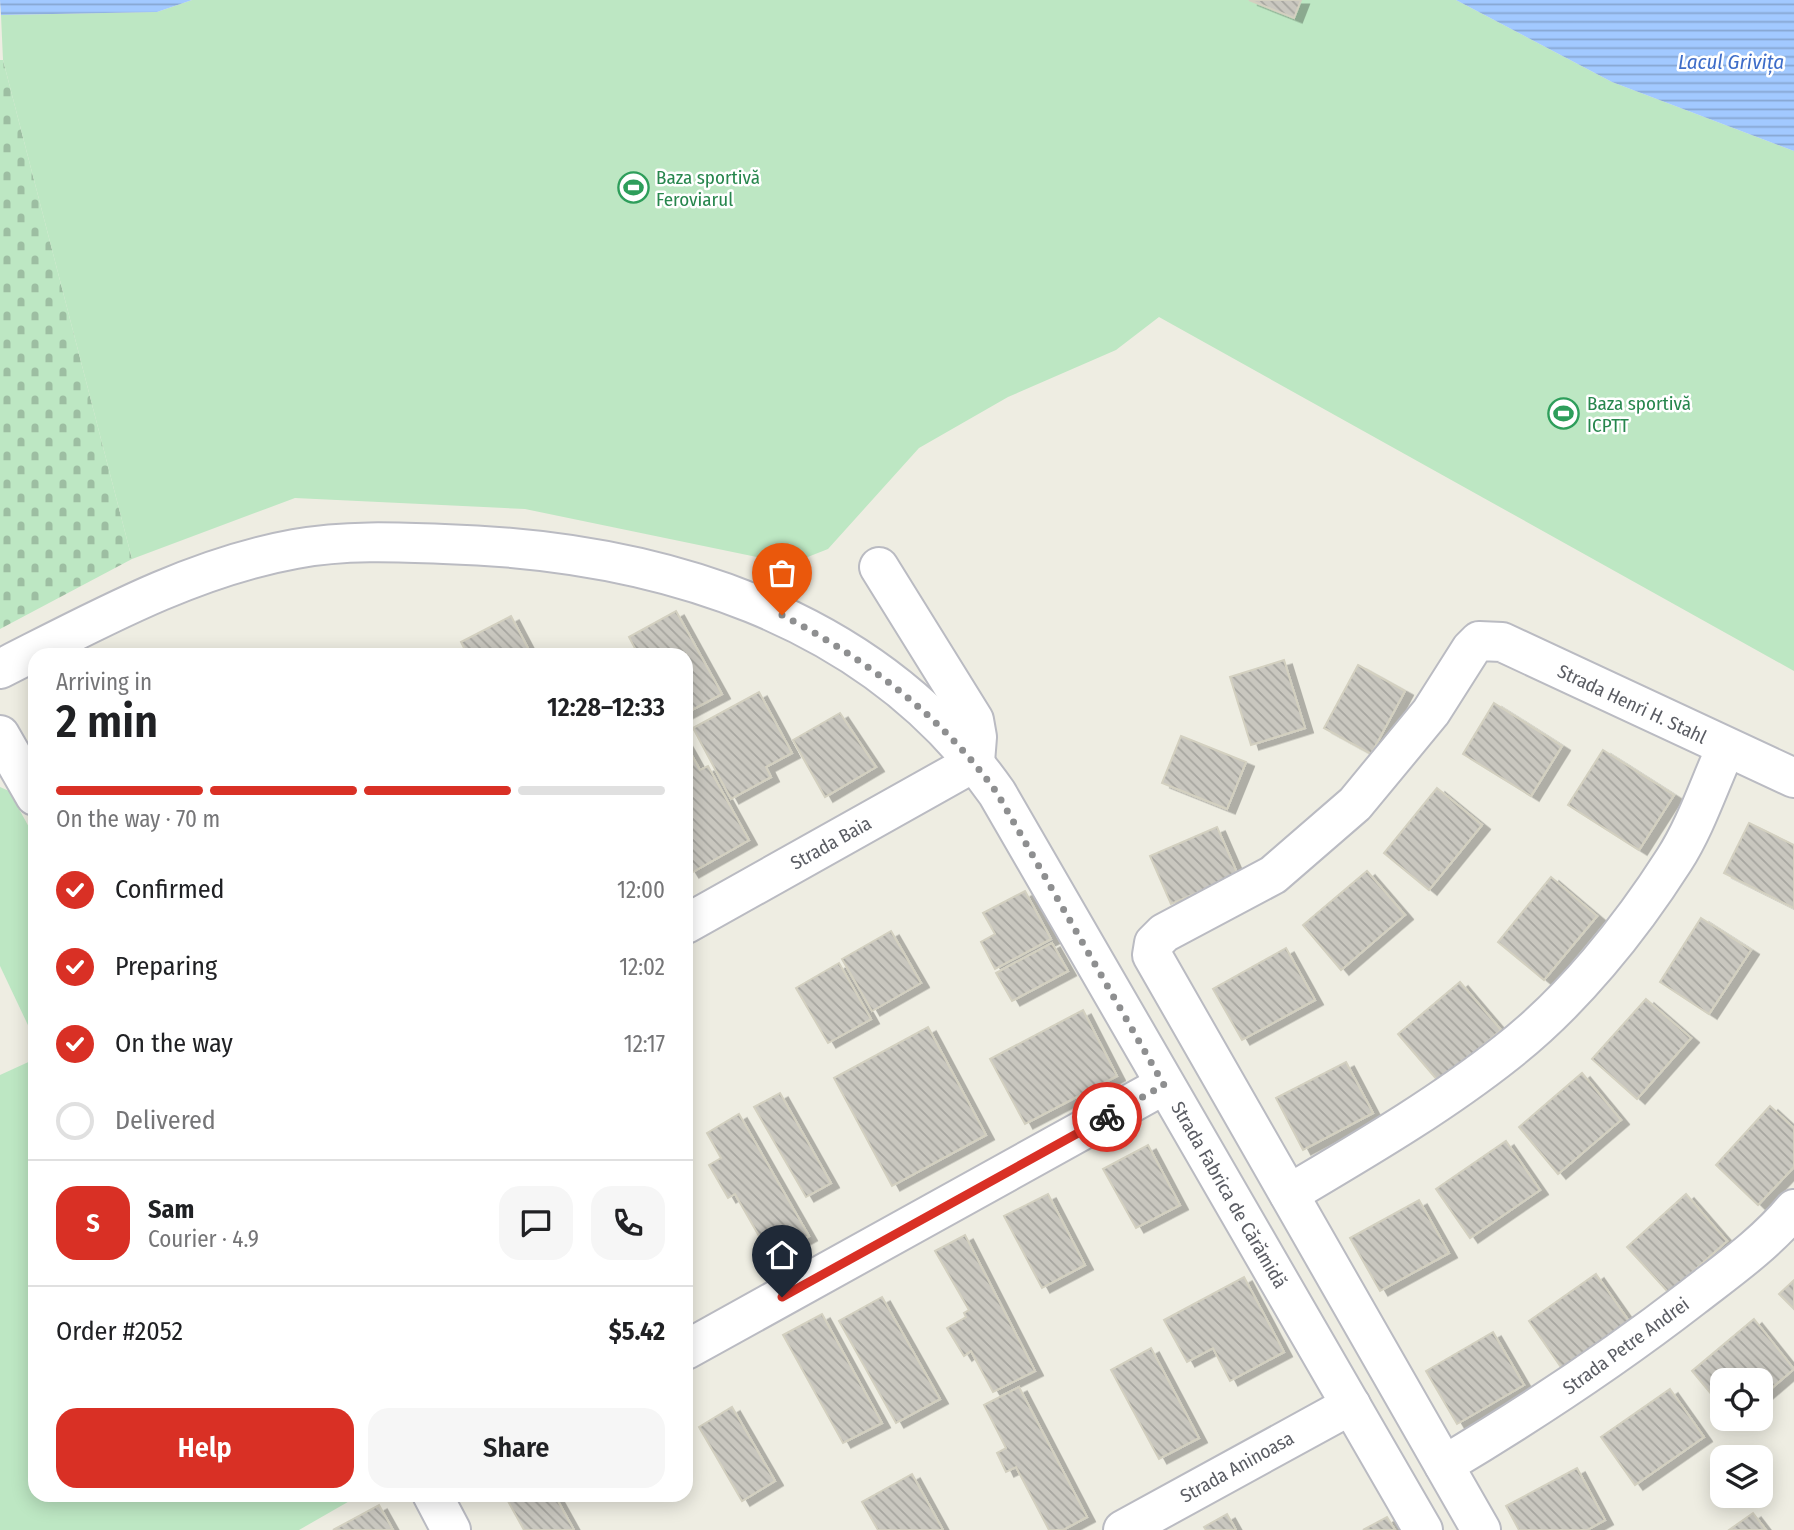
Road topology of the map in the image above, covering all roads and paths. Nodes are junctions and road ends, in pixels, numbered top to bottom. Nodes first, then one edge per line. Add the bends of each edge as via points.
1 (879, 567) dead end
2 (42, 648) edge
3 (28, 655) edge
4 (0, 669) edge
5 (0, 735) edge
6 (1726, 748) junction
7 (975, 762) junction
8 (1794, 778) edge
9 (28, 784) edge
10 (693, 919) edge
11 (1164, 1085) junction
12 (1289, 1195) junction
13 (1794, 1209) edge
14 (693, 1346) edge
15 (1351, 1405) junction
16 (1444, 1465) junction
17 (436, 1502) edge
18 (452, 1530) edge
19 (1123, 1530) edge
20 (1423, 1530) edge
21 (1480, 1530) edge

1 - 7 street via 974,720
2 - 7 street, Strada Fabrica de Cărămidă via 130,604 223,566 297,548 384,542 479,545 569,555 665,574 759,604 872,668 927,713
3 - 4 street, Strada Fabrica de Cărămidă
5 - 9 street
6 - 8 street, Strada Henri H. Stahl
6 - 12 street via 1675,858 1573,989 1510,1050 1437,1104
6 - 12 street, Strada Henri H. Stahl via 1502,642 1479,641 1431,712 1355,804 1273,875 1164,933 1154,943 1153,955
7 - 10 street, Strada Baia
7 - 11 street, Strada Fabrica de Cărămidă
11 - 14 street
11 - 15 street, Strada Fabrica de Cărămidă
12 - 16 street
13 - 16 street, Strada Petre Andrei via 1771,1236 1617,1356
15 - 19 street, Strada Aninoasa
15 - 20 street, Strada Fabrica de Cărămidă
16 - 21 street
17 - 18 street

